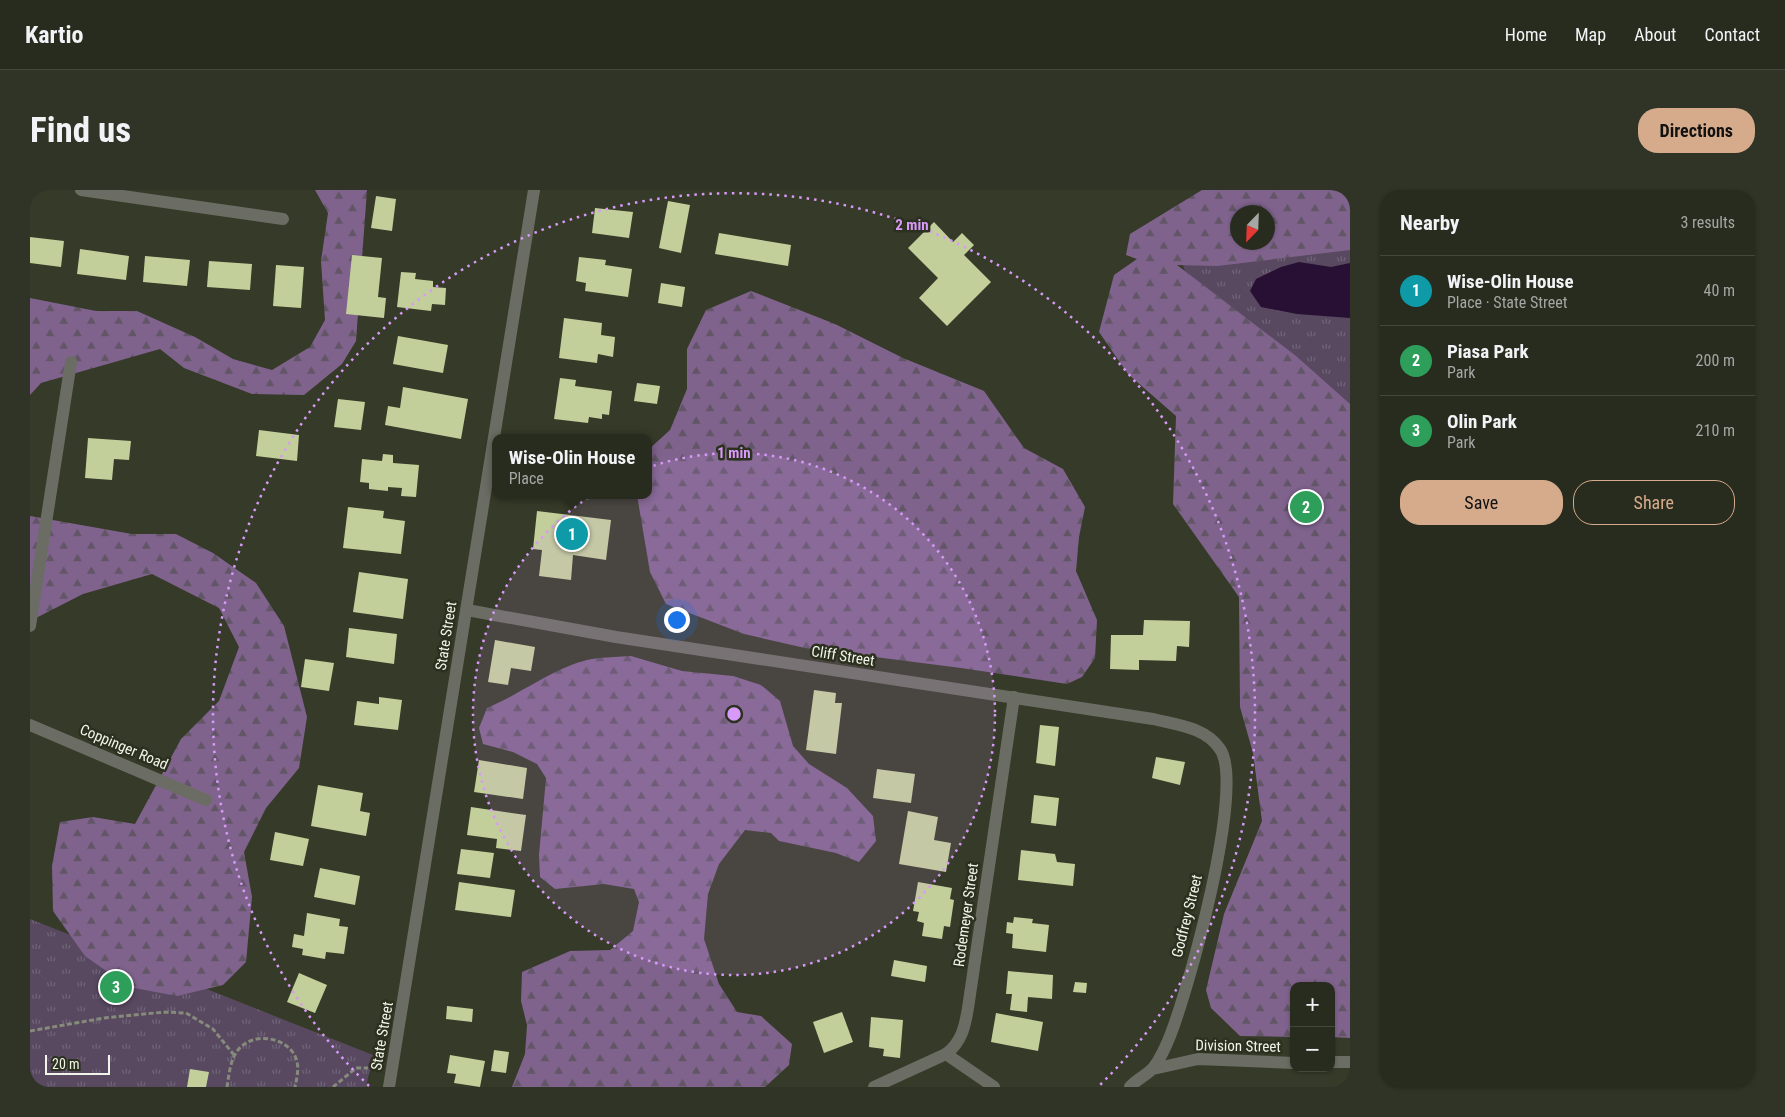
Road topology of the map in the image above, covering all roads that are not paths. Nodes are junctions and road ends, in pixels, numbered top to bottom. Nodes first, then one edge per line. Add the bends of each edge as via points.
1 (81, 190) edge
2 (534, 190) edge
3 (284, 219) dead end
4 (71, 362) dead end
5 (495, 434) edge
6 (492, 453) edge
7 (467, 610) junction
8 (30, 626) edge
9 (1014, 697) junction
10 (30, 725) edge
11 (1212, 740) joint
12 (206, 800) dead end
13 (946, 1054) junction
14 (1335, 1062) edge
15 (1350, 1062) edge
16 (1290, 1063) edge
17 (1153, 1069) junction
18 (389, 1087) edge
19 (874, 1087) edge
20 (994, 1087) edge
21 (1130, 1087) edge

1 - 3 street
2 - 5 street, State Street
4 - 8 street
6 - 7 street, State Street
7 - 9 street, Cliff Street via 616,637
7 - 18 street, State Street
9 - 11 street, Cliff Street via 1153,719 1191,728
9 - 13 street, Rodemeyer Street via 968,1008 960,1039
10 - 12 street, Coppinger Road
11 - 17 street, Godfrey Street via 1226,761 1227,779 1217,861 1187,984 1168,1041
13 - 19 street, Rodemeyer Street
13 - 20 street
14 - 15 street
16 - 17 street, Division Street via 1198,1059
17 - 21 street, Godfrey Street

